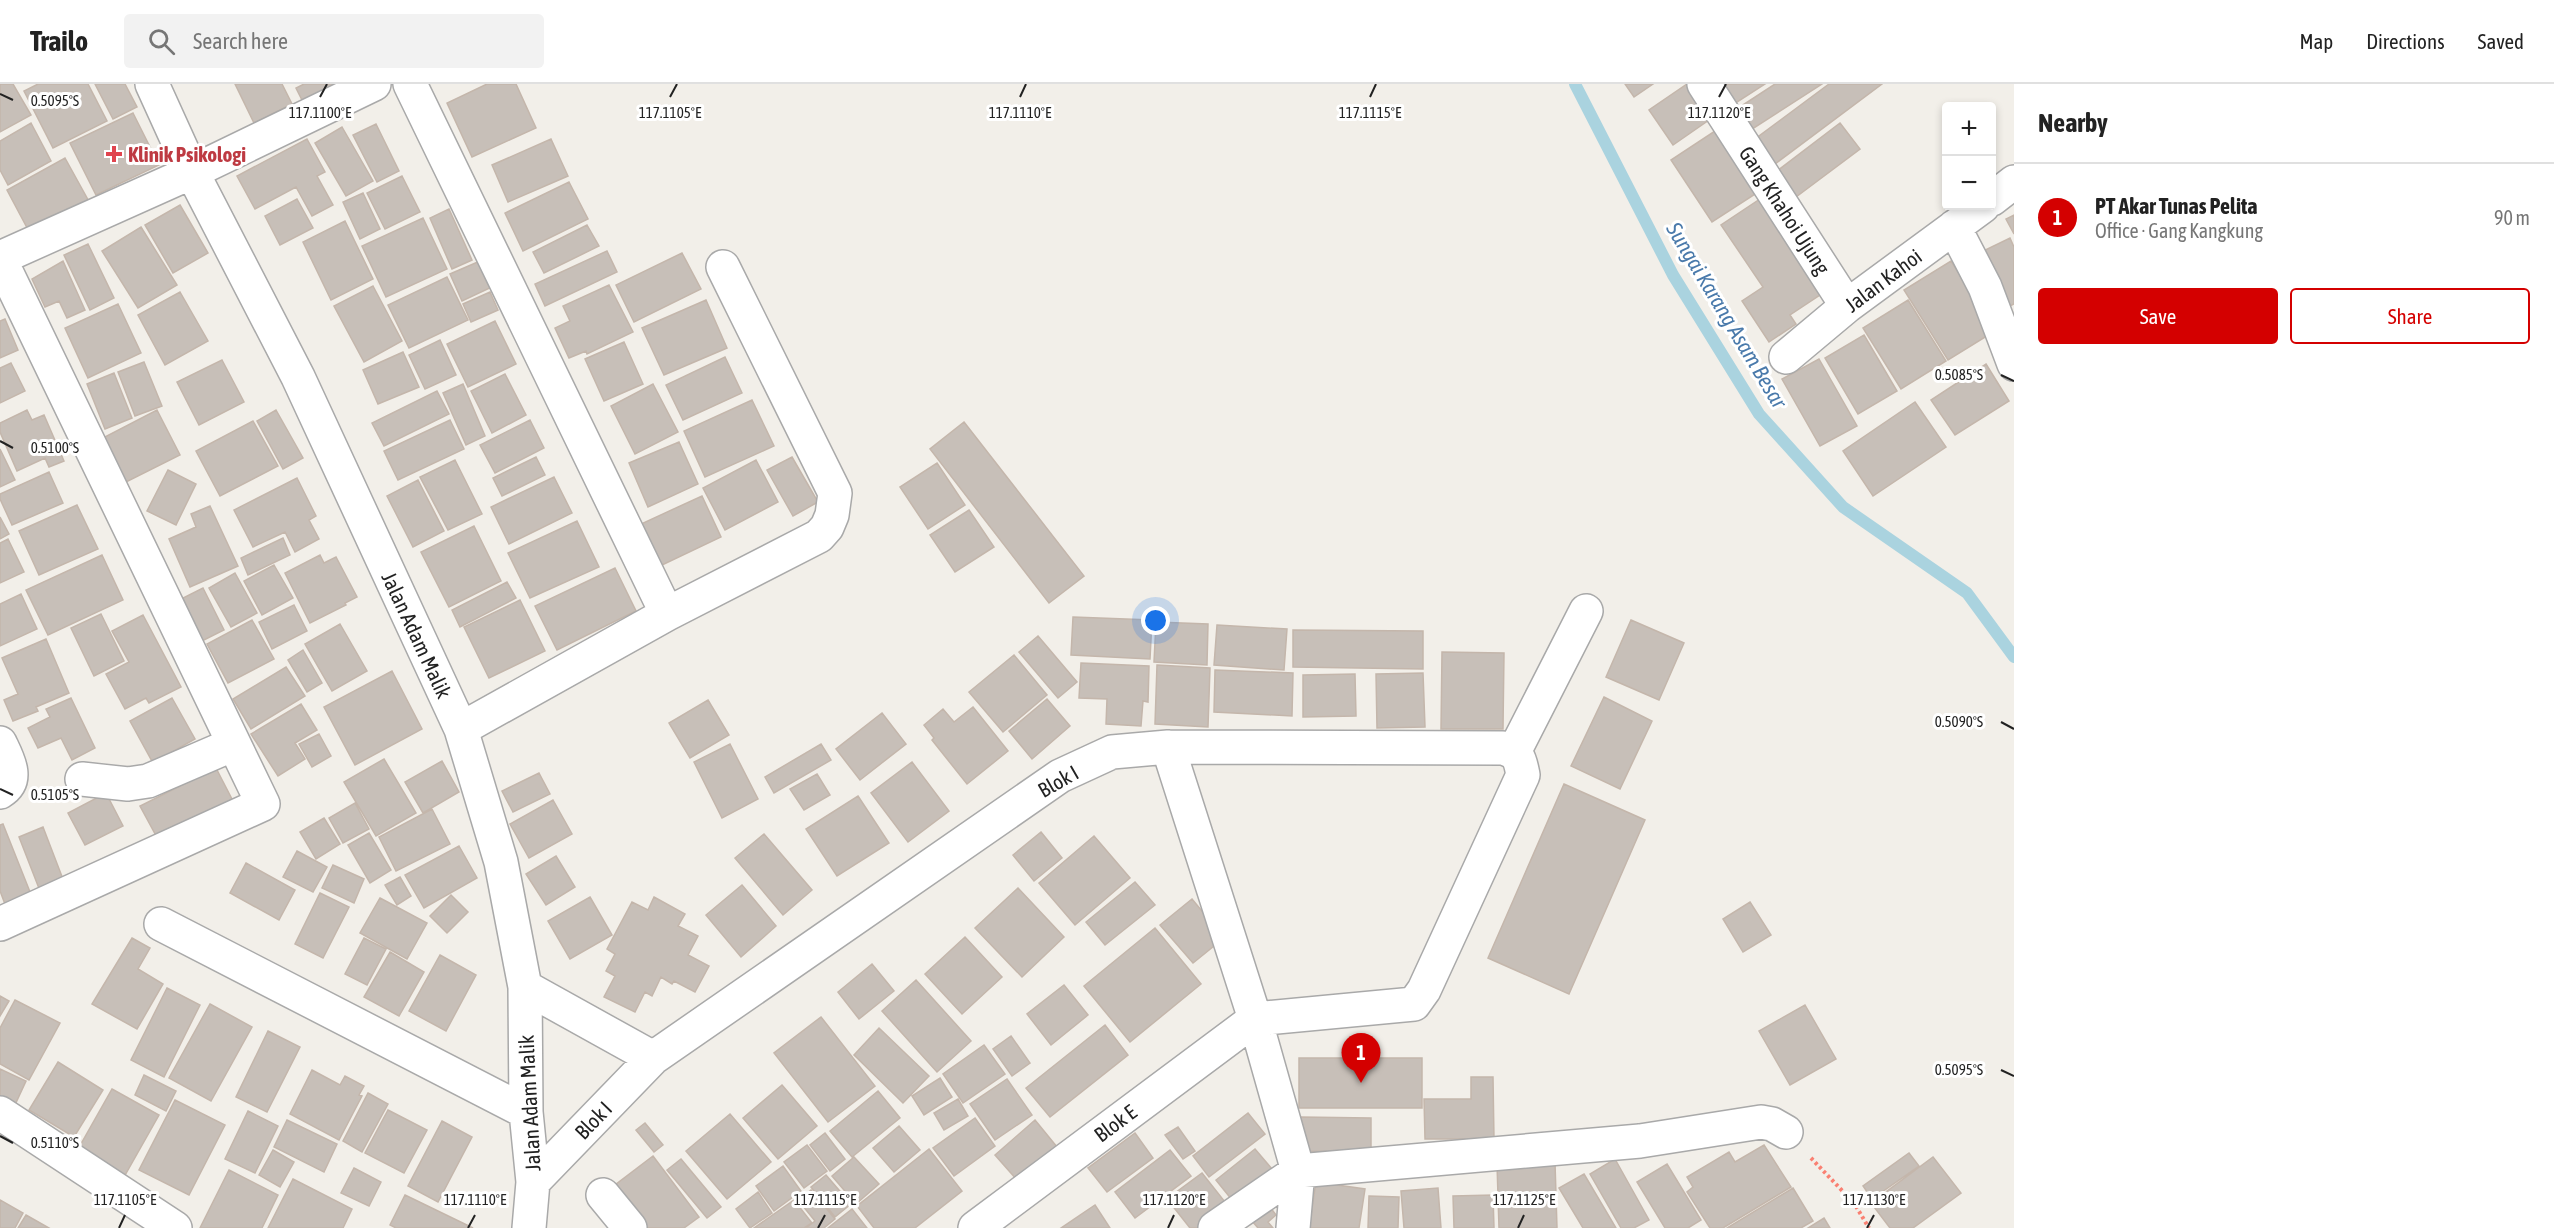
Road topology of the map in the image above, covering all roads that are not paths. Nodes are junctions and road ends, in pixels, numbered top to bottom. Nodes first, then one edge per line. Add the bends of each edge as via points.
1 (152, 84) edge
2 (374, 84) edge
3 (410, 84) edge
4 (1704, 84) edge
5 (192, 172) junction
6 (2014, 182) edge
7 (1996, 196) edge
8 (1977, 210) edge
9 (1954, 226) junction
10 (0, 259) edge
11 (723, 267) dead end
12 (1847, 306) junction
13 (1786, 357) dead end
14 (2014, 364) edge
15 (1586, 611) dead end
16 (667, 614) junction
17 (461, 729) junction
18 (0, 743) edge
19 (234, 744) junction
20 (1168, 747) junction
21 (1518, 763) junction
22 (82, 779) dead end
23 (0, 792) edge
24 (0, 924) edge
25 (161, 924) dead end
26 (525, 987) junction
27 (1255, 1019) junction
28 (653, 1058) junction
29 (526, 1112) junction
30 (0, 1113) edge
31 (1786, 1132) road end
32 (1298, 1171) junction
33 (533, 1182) junction
34 (603, 1195) dead end
35 (175, 1228) edge
36 (529, 1228) edge
37 (630, 1228) edge
38 (975, 1228) edge
39 (1215, 1228) edge
40 (1293, 1228) edge

1 - 5 street, Jalan Adam Malik
2 - 5 street
3 - 16 street
4 - 12 street, Gang Khahoi Ujung
5 - 10 street
5 - 17 street, Jalan Adam Malik via 298,377
6 - 7 street
8 - 9 street, Jalan Kahoi
9 - 12 street, Jalan Kahoi
9 - 14 street via 1985,287
10 - 19 street
11 - 16 street via 835,493 832,515 819,536
12 - 13 street, Jalan Kahoi
15 - 21 street
16 - 17 street
17 - 26 street, Jalan Adam Malik via 501,862
18 - 23 street via 12,773 10,783
19 - 22 street via 148,781 128,784
19 - 24 street via 263,804
20 - 21 street, Blok I via 1503,748
20 - 27 street
20 - 28 street, Blok I via 1112,752 1060,776
21 - 27 street via 1420,999 1414,1004
25 - 29 street
26 - 28 street
26 - 29 street, Jalan Adam Malik
27 - 32 street
27 - 38 street, Blok E
28 - 33 street, Blok I
29 - 33 street, Jalan Adam Malik
30 - 35 street
31 - 32 street via 1761,1122 1640,1141
32 - 39 street
32 - 40 street
33 - 36 street, Jalan Adam Malik
34 - 37 street

